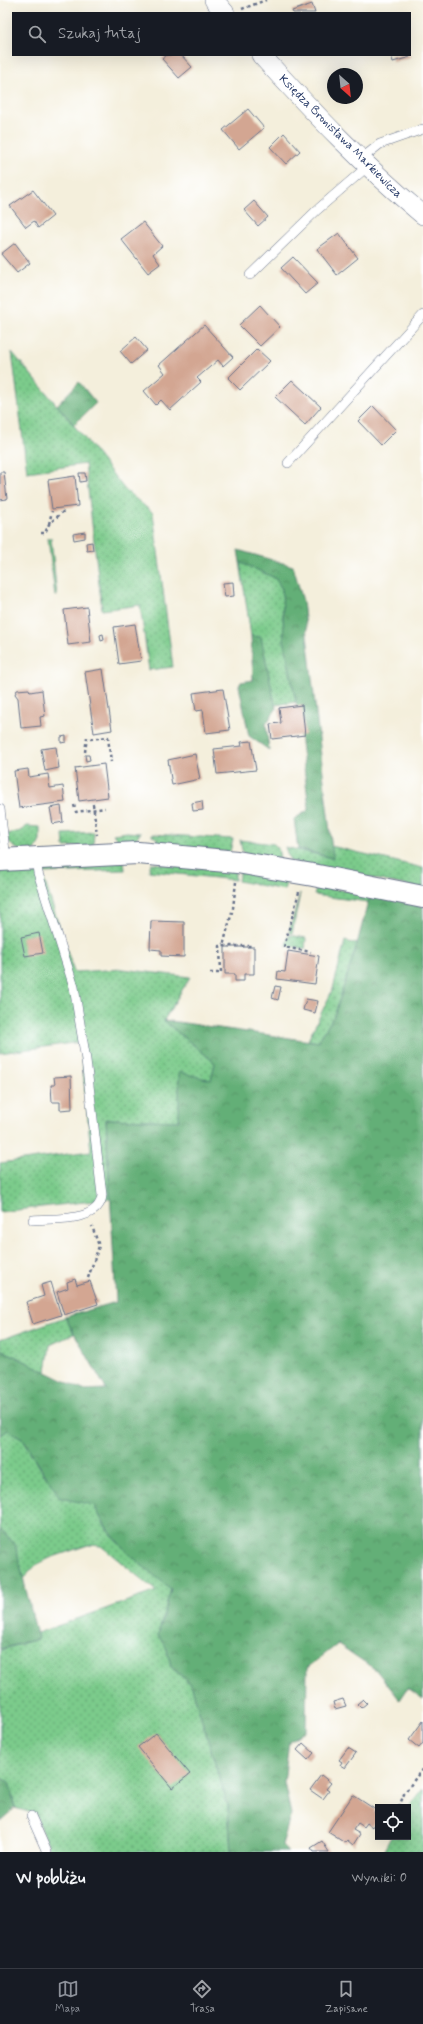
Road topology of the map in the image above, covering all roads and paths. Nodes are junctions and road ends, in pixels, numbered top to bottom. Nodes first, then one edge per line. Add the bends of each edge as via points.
1 (214, 0) edge
2 (266, 0) edge
3 (232, 12) edge
4 (262, 56) edge
5 (423, 129) edge
6 (364, 162) junction
7 (423, 215) edge
8 (250, 275) dead end
9 (423, 315) edge
10 (288, 463) dead end
11 (65, 510) dead end
12 (52, 511) dead end
13 (49, 524) junction
14 (41, 533) dead end
15 (85, 752) dead end
16 (111, 762) dead end
17 (93, 804) dead end
18 (74, 805) dead end
19 (105, 808) dead end
20 (0, 809) edge
21 (94, 810) junction
22 (97, 831) dead end
23 (36, 858) junction
24 (3, 860) edge
25 (236, 880) dead end
26 (299, 893) dead end
27 (423, 897) edge
28 (223, 946) junction
29 (253, 946) dead end
30 (311, 952) dead end
31 (210, 973) dead end
32 (33, 1220) dead end
33 (90, 1221) dead end
34 (88, 1278) dead end
35 (423, 1768) edge
36 (400, 1804) edge
37 (31, 1816) dead end
38 (47, 1852) edge

1 - 3 street
2 - 3 path
4 - 6 street, Księdza Bronisława Markiewicza via 312,111
5 - 6 lane via 380,144
6 - 7 street, Księdza Bronisława Markiewicza
6 - 8 lane
9 - 10 lane
11 - 13 path
12 - 13 path
13 - 14 path via 45,533
15 - 16 path via 88,738 108,737
17 - 21 path
18 - 21 path via 76,812
19 - 21 path
20 - 24 lane
21 - 22 path
23 - 24 street
23 - 27 street via 138,852 237,862 344,880
23 - 32 lane via 38,874 74,987 86,1060 102,1195 98,1208 86,1216
25 - 28 path via 233,908
26 - 30 path via 284,947
28 - 29 path
28 - 31 path via 220,946 221,973
33 - 34 path via 99,1246
35 - 36 path via 404,1794
37 - 38 lane

